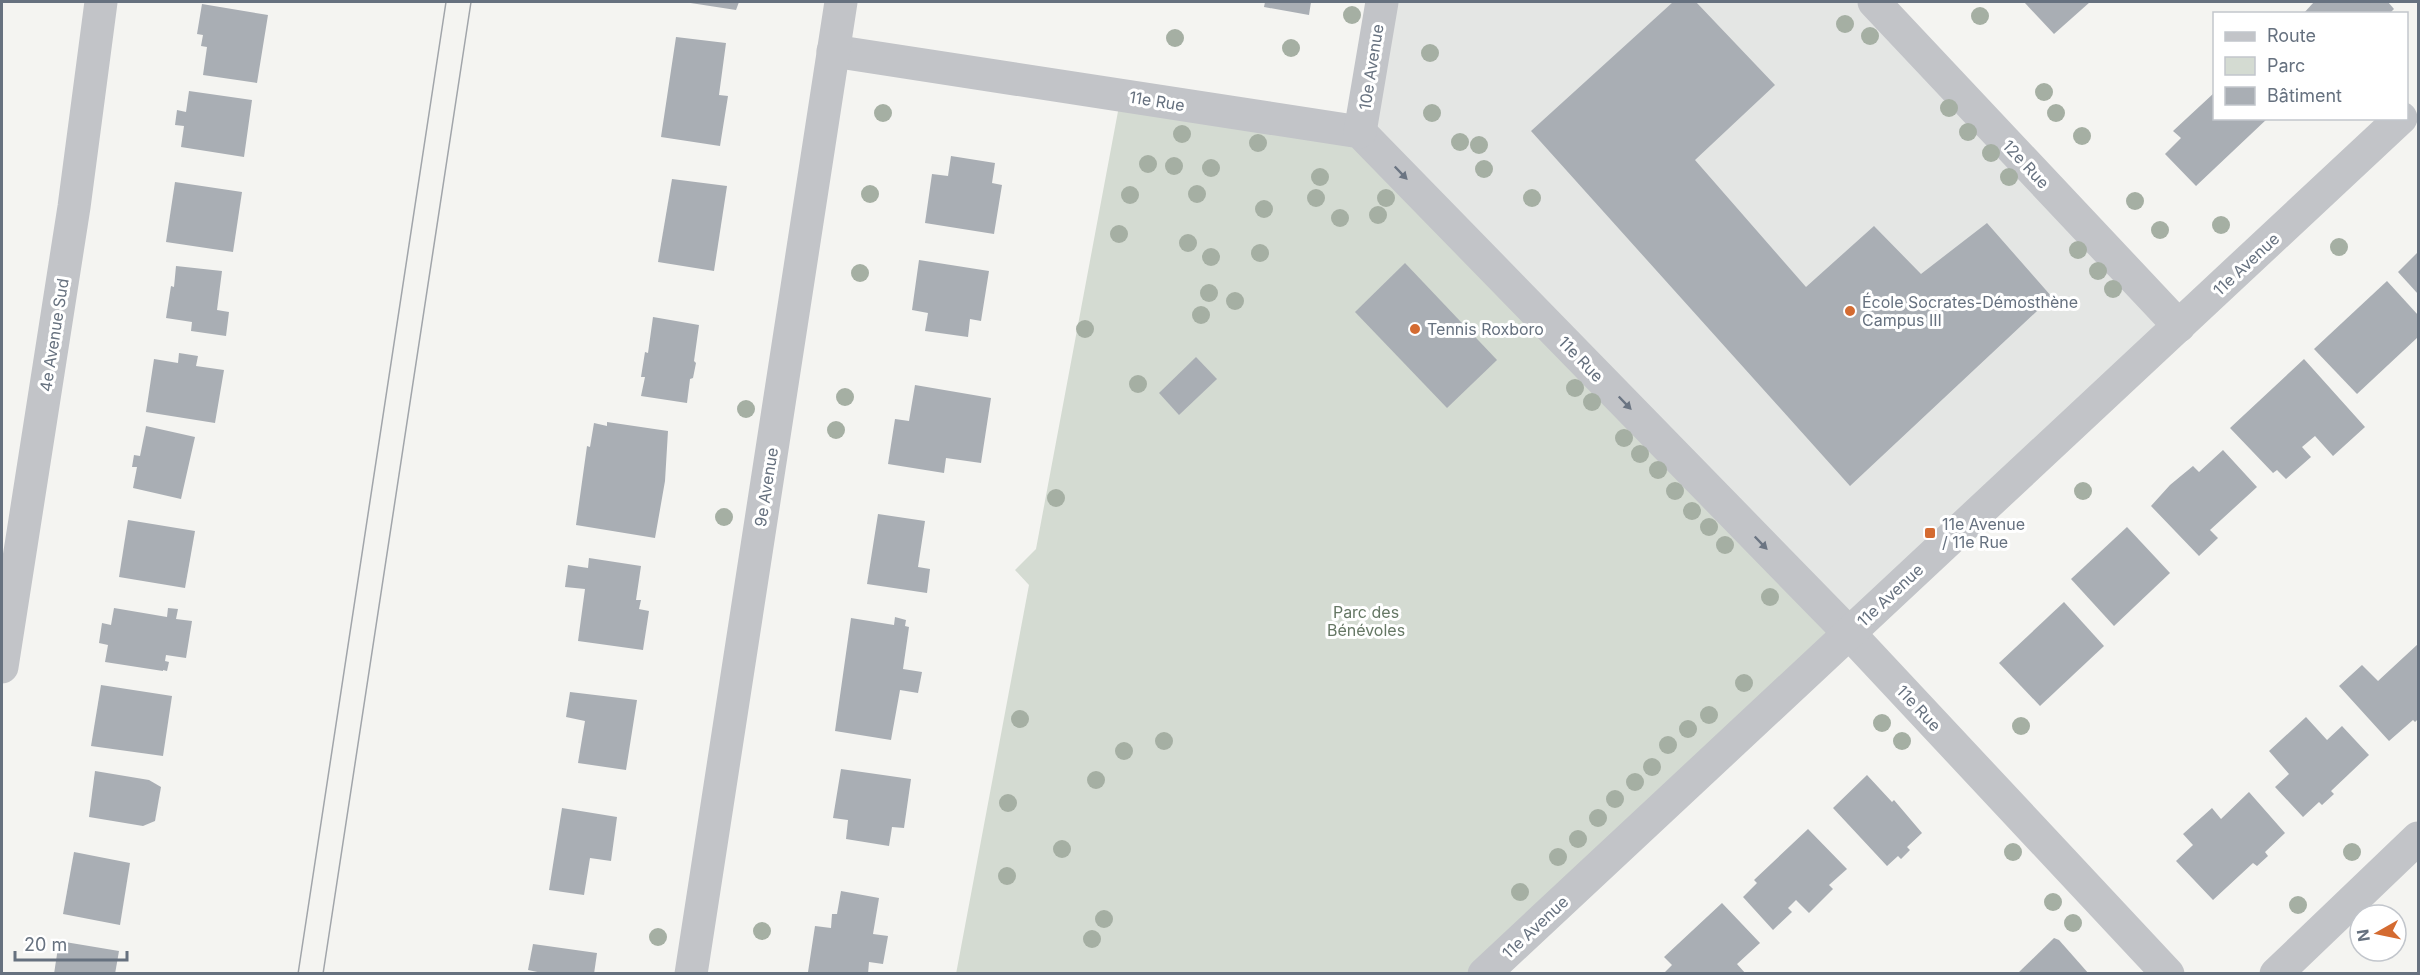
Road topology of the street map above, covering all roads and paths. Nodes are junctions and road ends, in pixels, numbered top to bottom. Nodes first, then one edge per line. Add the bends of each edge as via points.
1 (102, 2) edge
2 (841, 2) edge
3 (1382, 2) edge
4 (1874, 2) edge
5 (833, 51) junction
6 (2399, 120) edge
7 (1360, 132) junction
8 (2179, 326) junction
9 (1849, 633) junction
10 (2, 667) edge
11 (2418, 838) edge
12 (691, 974) edge
13 (1484, 974) edge
14 (2168, 974) edge
15 (2276, 974) edge

1 - 10 street, 4e Avenue Sud
2 - 5 street, 9e Avenue
3 - 7 street, 10e Avenue
4 - 8 street, 12e Rue
5 - 7 street, 11e Rue
5 - 12 street, 9e Avenue
6 - 8 street, 11e Avenue
7 -> 9 street, 11e Rue
8 - 9 street, 11e Avenue
9 - 13 street, 11e Avenue
9 - 14 street, 11e Rue
11 - 15 street

